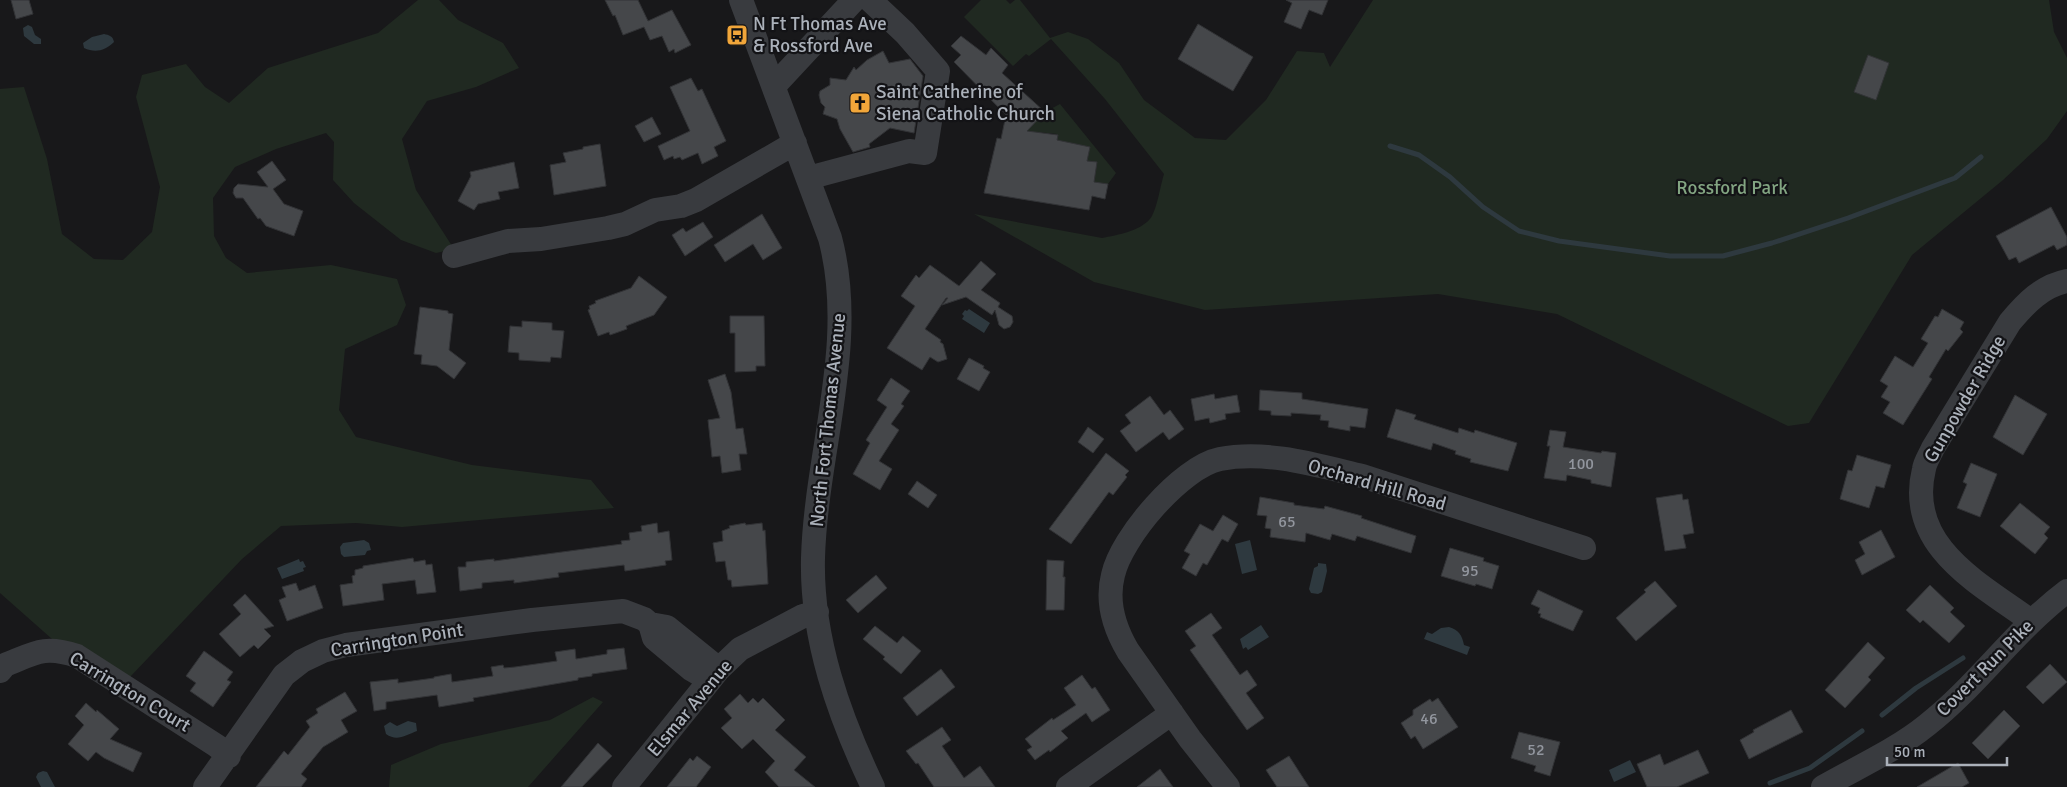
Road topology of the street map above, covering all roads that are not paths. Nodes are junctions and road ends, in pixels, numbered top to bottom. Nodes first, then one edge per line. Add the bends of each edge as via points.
1 (741, 0) edge
2 (854, 0) edge
3 (870, 0) edge
4 (774, 86) junction
5 (795, 143) junction
6 (808, 178) junction
7 (454, 256) dead end
8 (2067, 281) edge
9 (1584, 548) dead end
10 (2067, 591) edge
11 (817, 612) junction
12 (2031, 621) junction
13 (0, 671) edge
14 (714, 675) junction
15 (1172, 713) junction
16 (229, 756) junction
17 (205, 787) edge
18 (624, 787) edge
19 (873, 787) edge
20 (1068, 787) edge
21 (1228, 787) edge
22 (1823, 787) edge

1 - 4 street, North Fort Thomas Avenue
2 - 4 street
3 - 6 street via 938,71 925,153 910,151
4 - 5 street, North Fort Thomas Avenue
5 - 6 street, North Fort Thomas Avenue
5 - 7 street via 681,206 655,210 624,224 589,233 524,242 508,241
6 - 11 street, North Fort Thomas Avenue via 830,238 840,292 836,368 813,558
8 - 12 street, Gunpowder Ridge via 2040,292 2010,322 1933,448 1924,468 1921,488 1927,527 1952,562
9 - 15 street, Orchard Hill Road via 1326,467 1256,456 1217,460 1202,466 1182,478 1155,507 1122,551 1112,576 1112,613 1120,638
10 - 12 street, Covert Run Pike
11 - 14 street, Elsmar Avenue via 740,649
11 - 19 street, North Fort Thomas Avenue via 826,663 837,699 849,735
12 - 22 street, Covert Run Pike via 1928,725
13 - 16 street, Carrington Court via 5,665 48,650 77,656
14 - 16 street, Carrington Point via 667,627 650,624 624,611 346,645 302,661 284,675
14 - 18 street, Elsmar Avenue
15 - 20 street
15 - 21 street, Orchard Hill Road
16 - 17 street, Carrington Point

